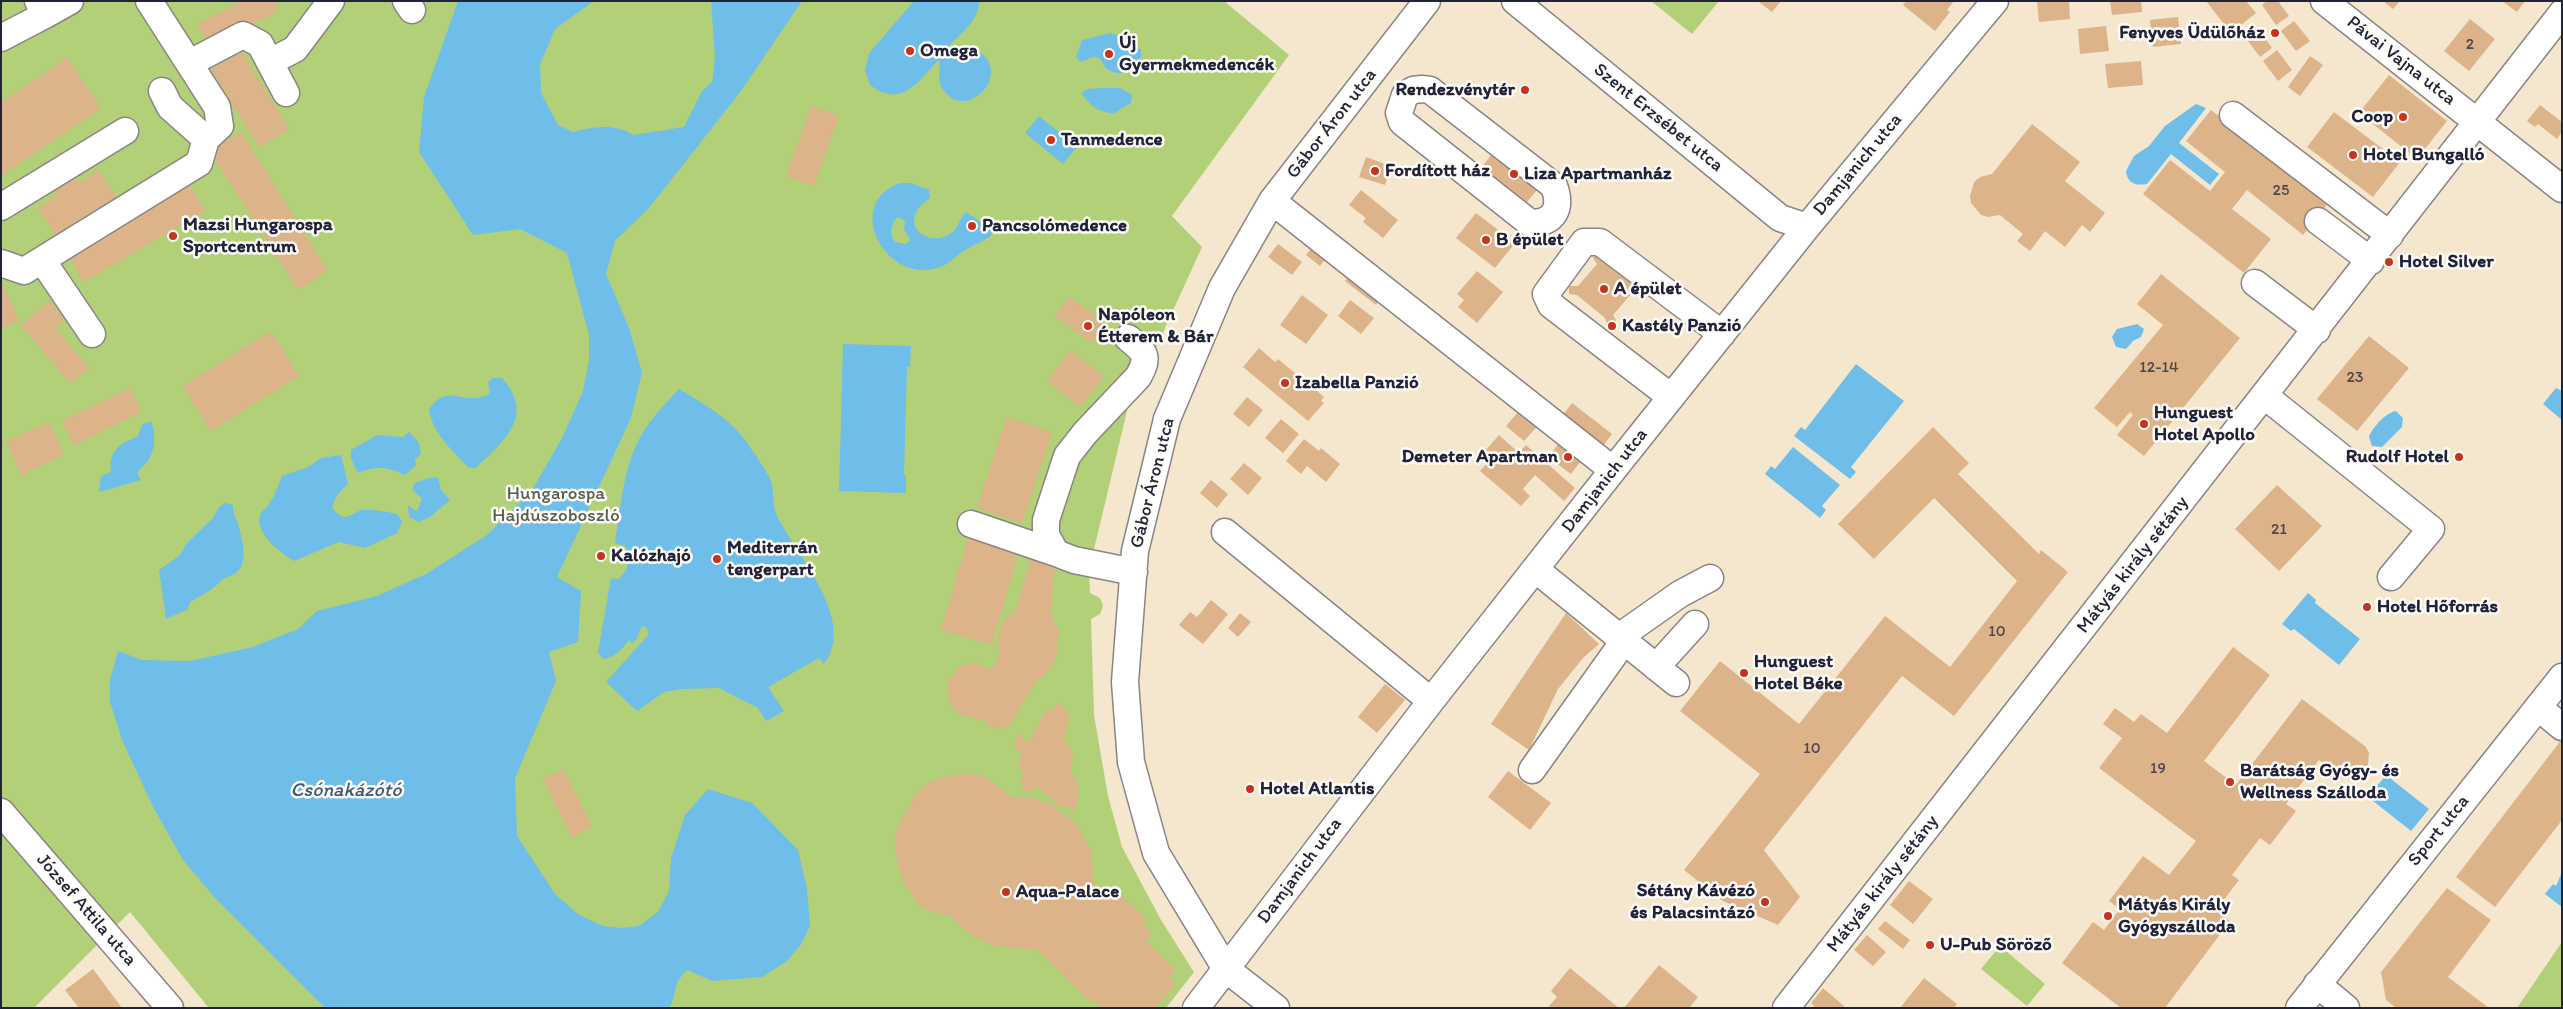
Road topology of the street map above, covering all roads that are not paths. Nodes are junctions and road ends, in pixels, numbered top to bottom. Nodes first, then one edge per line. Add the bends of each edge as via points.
1 (70, 1) edge
2 (149, 1) edge
3 (331, 1) edge
4 (1427, 1) edge
5 (1515, 1) edge
6 (1994, 1) edge
7 (2324, 1) edge
8 (41, 8) edge
9 (2562, 13) edge
10 (1, 38) edge
11 (270, 62) junction
12 (190, 64) junction
13 (1374, 70) junction
14 (162, 91) dead end
15 (286, 93) dead end
16 (1405, 95) junction
17 (2233, 115) dead end
18 (2477, 120) junction
19 (125, 131) dead end
20 (206, 139) junction
21 (2562, 189) edge
22 (1272, 201) junction
23 (1, 207) edge
24 (2318, 221) dead end
25 (1807, 227) junction
26 (2390, 236) junction
27 (42, 260) junction
28 (2370, 261) junction
29 (1, 263) edge
30 (2255, 283) dead end
31 (2317, 330) junction
32 (92, 334) dead end
33 (1722, 334) junction
34 (1128, 338) dead end
35 (2265, 396) junction
36 (1671, 397) junction
37 (1614, 470) junction
38 (971, 524) dead end
39 (1225, 532) dead end
40 (1056, 553) junction
41 (1535, 569) junction
42 (1134, 572) junction
43 (2391, 577) dead end
44 (1710, 578) dead end
45 (1695, 624) dead end
46 (1619, 637) junction
47 (1656, 667) junction
48 (2562, 677) edge
49 (1676, 684) dead end
50 (1431, 701) junction
51 (2538, 707) junction
52 (2562, 726) edge
53 (1532, 770) dead end
54 (1, 812) edge
55 (1226, 969) junction
56 (2317, 984) junction
57 (170, 1008) edge
58 (1196, 1008) edge
59 (1276, 1008) edge
60 (1786, 1008) edge
61 (2299, 1008) edge
62 (2346, 1008) edge

1 - 8 street
2 - 12 street
3 - 11 street via 295,49
4 - 13 street, Gábor Áron utca
5 - 25 street, Szent Erzsébet utca via 1780,218
6 - 25 street, Damjanich utca
7 - 18 street, Pávai Vajna utca
8 - 10 street
9 - 18 street, Mátyás király sétány
11 - 12 street via 260,44 243,35
11 - 15 street
12 - 20 street via 217,108 220,126
13 - 16 street
13 - 22 street, Gábor Áron utca
14 - 20 street via 170,107
16 - 16 street via 1399,113 1402,122 1530,223 1546,221 1553,215 1558,208 1554,186 1430,90 1413,90
17 - 26 street
18 - 21 street
18 - 26 street, Mátyás király sétány
19 - 23 street
20 - 27 street via 199,163
22 - 37 street
22 - 42 street, Gábor Áron utca via 1222,288 1167,419 1135,551
24 - 28 street
25 - 33 street, Damjanich utca
26 - 28 street, Mátyás király sétány
27 - 29 street via 24,271
27 - 32 street
28 - 31 street, Mátyás király sétány
30 - 31 street
31 - 35 street, Mátyás király sétány
33 - 36 street, Damjanich utca
33 - 36 street via 1600,242 1584,242 1546,294 1551,306
34 - 40 street via 1142,350 1144,366 1138,377 1085,432 1067,456 1046,520 1046,535
35 - 43 street via 2431,530
35 - 60 street, Mátyás király sétány
36 - 37 street, Damjanich utca
37 - 41 street, Damjanich utca
38 - 40 street
39 - 50 street
40 - 42 street via 1074,560
41 - 46 street
41 - 50 street, Damjanich utca
42 - 55 street, Gábor Áron utca via 1125,682 1131,762 1156,853
44 - 46 street via 1680,594
45 - 47 street
46 - 47 street
46 - 53 street via 1619,648
47 - 49 street
48 - 51 street, Sport utca
50 - 55 street, Damjanich utca
51 - 52 street
51 - 56 street, Sport utca
54 - 57 street, József Attila utca
55 - 58 street
55 - 59 street
56 - 61 street, Sport utca
56 - 62 street

